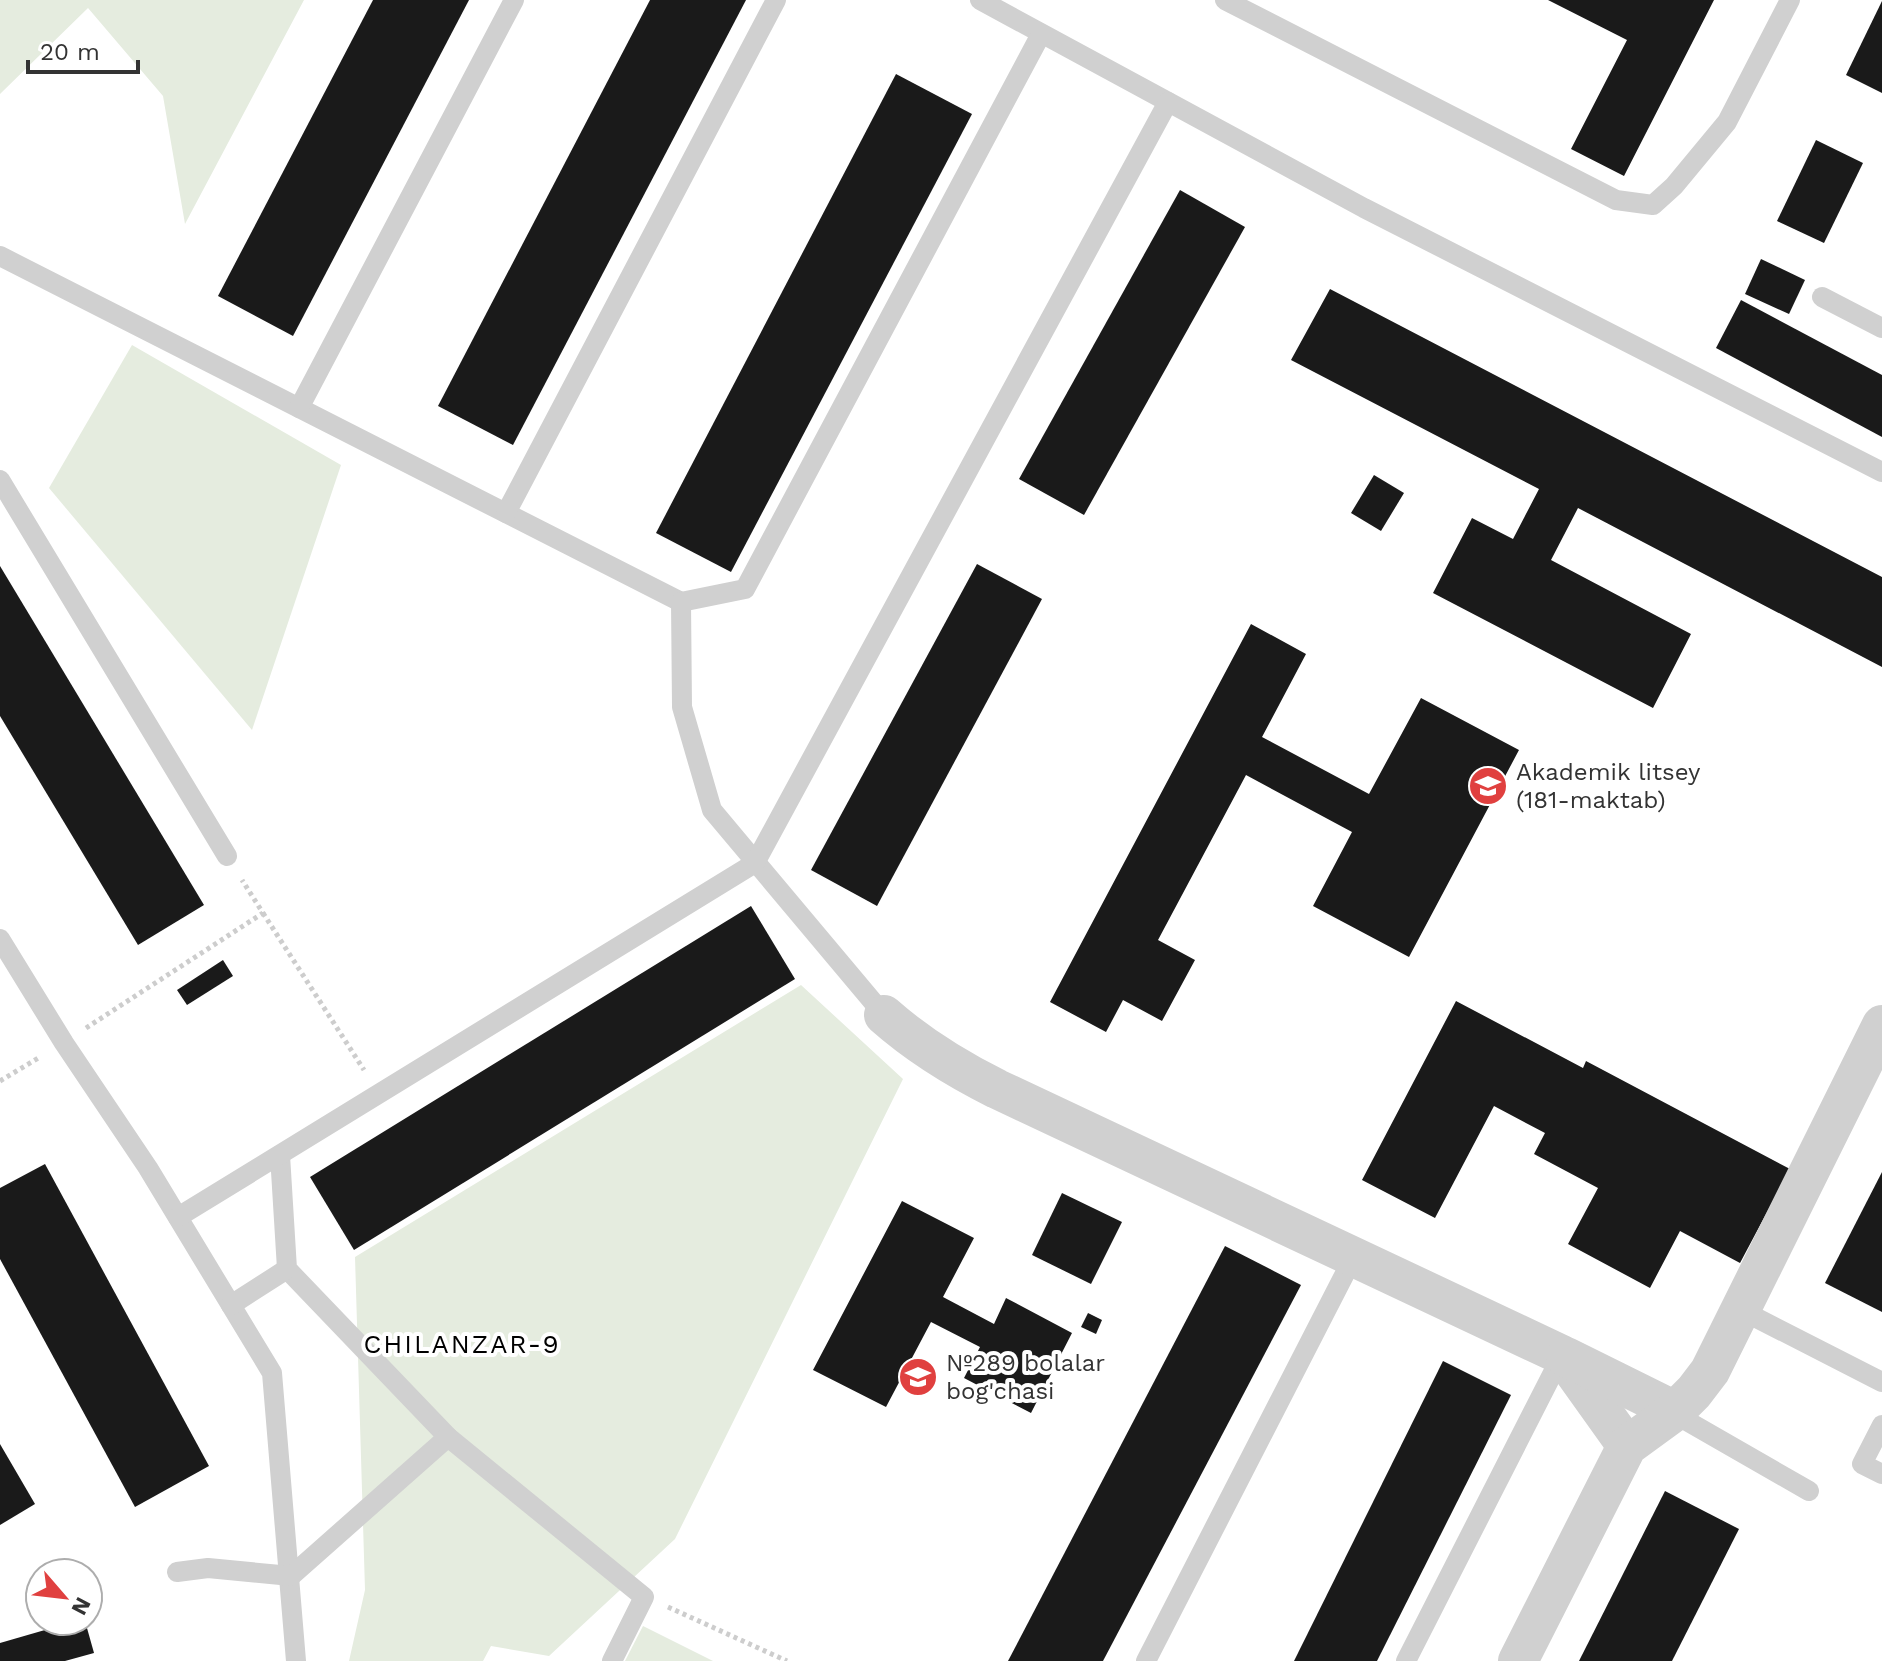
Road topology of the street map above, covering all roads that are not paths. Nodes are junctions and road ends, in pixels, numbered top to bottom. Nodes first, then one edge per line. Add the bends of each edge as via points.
1 (514, 0) edge
2 (776, 0) edge
3 (980, 0) edge
4 (1225, 0) edge
5 (1790, 0) edge
6 (1041, 34) junction
7 (1168, 102) junction
8 (0, 256) edge
9 (1822, 297) dead end
10 (1882, 328) edge
11 (299, 408) junction
12 (1882, 472) edge
13 (0, 480) edge
14 (506, 513) junction
15 (681, 602) junction
16 (227, 856) road end
17 (755, 863) junction
18 (0, 939) edge
19 (884, 1015) joint
20 (1882, 1025) edge
21 (280, 1155) junction
22 (178, 1217) junction
23 (1354, 1256) junction
24 (287, 1269) junction
25 (231, 1305) junction
26 (1741, 1310) junction
27 (1562, 1355) junction
28 (1882, 1382) edge
29 (1681, 1416) junction
30 (1882, 1425) edge
31 (448, 1437) junction
32 (1629, 1445) junction
33 (1882, 1474) edge
34 (1809, 1491) dead end
35 (177, 1572) dead end
36 (291, 1576) junction
37 (296, 1661) edge
38 (612, 1661) edge
39 (1146, 1661) edge
40 (1406, 1661) edge
41 (1518, 1661) edge

1 - 11 lane
2 - 14 lane
3 - 6 lane
4 - 5 lane via 1616,200 1653,205 1727,122
6 - 7 lane
6 - 15 lane via 745,589
7 - 12 lane
7 - 17 lane
8 - 11 lane
9 - 10 lane
11 - 14 lane
13 - 16 lane
14 - 15 lane
15 - 17 lane via 682,707 712,810
17 - 19 lane
17 - 21 lane
18 - 22 lane
19 - 23 street via 945,1062
20 - 26 street
21 - 22 lane
21 - 24 lane
22 - 25 lane
23 - 27 street
23 - 39 lane
24 - 25 lane
24 - 31 lane
25 - 36 lane via 272,1373
26 - 28 lane
26 - 29 street
27 - 29 street
27 - 32 street
27 - 40 lane
29 - 32 street
29 - 34 lane
30 - 33 lane via 1862,1464
31 - 36 lane
31 - 38 lane via 644,1597
32 - 41 street
35 - 36 lane via 208,1568
36 - 37 lane

